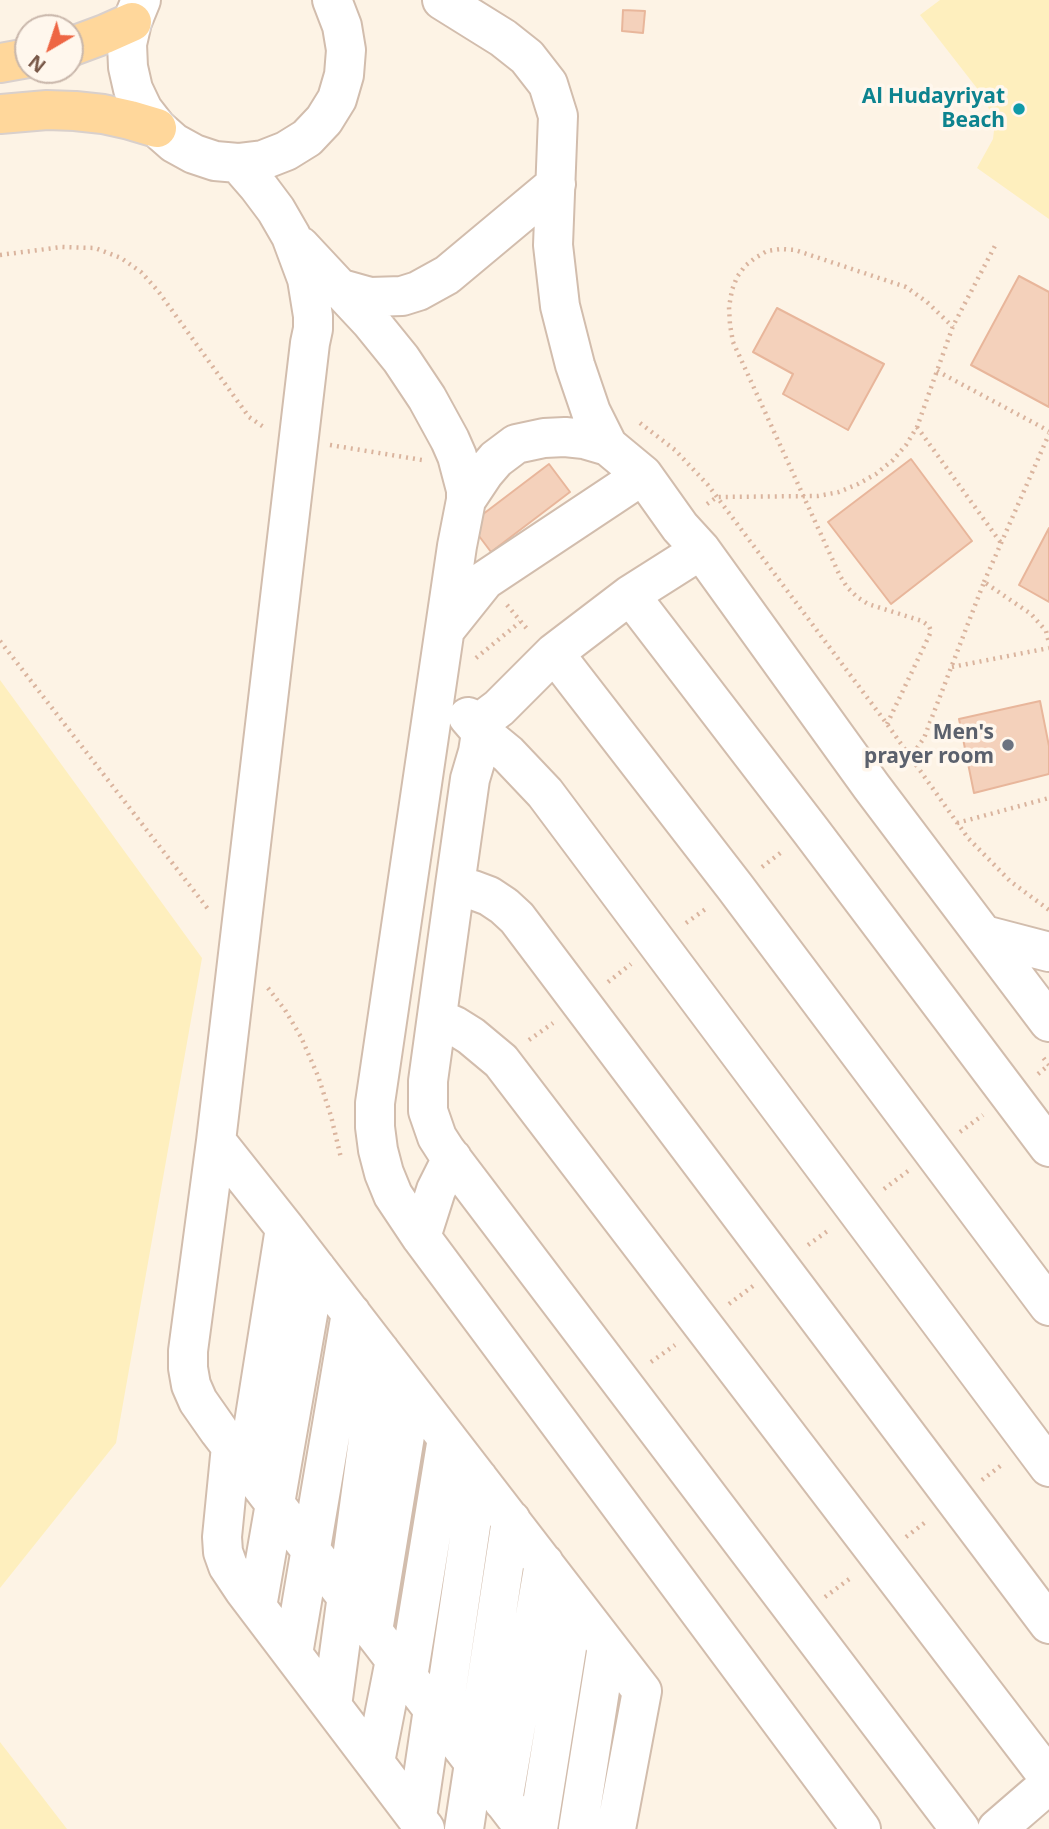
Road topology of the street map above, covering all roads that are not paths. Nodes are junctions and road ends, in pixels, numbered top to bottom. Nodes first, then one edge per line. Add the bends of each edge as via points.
1 (331, 0) edge
2 (442, 0) edge
3 (136, 11) edge
4 (84, 42) edge
5 (0, 114) edge
6 (157, 128) junction
7 (238, 163) junction
8 (556, 184) junction
9 (291, 236) junction
10 (338, 288) junction
11 (608, 446) junction
12 (643, 475) junction
13 (466, 500) junction
14 (690, 538) junction
15 (631, 595) junction
16 (445, 630) junction
17 (554, 653) junction
18 (437, 684) junction
19 (480, 731) junction
20 (455, 886) junction
21 (984, 935) junction
22 (1049, 952) edge
23 (437, 1018) junction
24 (1049, 1022) edge
25 (216, 1142) junction
26 (1049, 1147) edge
27 (452, 1158) junction
28 (285, 1228) junction
29 (421, 1237) junction
30 (316, 1268) junction
31 (1049, 1306) edge
32 (351, 1313) junction
33 (380, 1351) junction
34 (412, 1393) junction
35 (447, 1437) junction
36 (239, 1457) junction
37 (1049, 1467) edge
38 (478, 1478) junction
39 (276, 1505) junction
40 (511, 1520) junction
41 (311, 1551) junction
42 (544, 1563) junction
43 (346, 1597) junction
44 (574, 1604) junction
45 (257, 1607) junction
46 (1049, 1624) edge
47 (607, 1646) junction
48 (293, 1654) junction
49 (392, 1656) junction
50 (332, 1706) junction
51 (438, 1716) junction
52 (375, 1762) junction
53 (474, 1763) junction
54 (1049, 1778) edge
55 (1049, 1784) edge
56 (519, 1821) edge
57 (421, 1823) edge
58 (464, 1829) edge
59 (578, 1829) edge
60 (616, 1829) edge
61 (861, 1829) edge
62 (960, 1829) edge
63 (997, 1829) edge

1 - 7 street via 346,50 337,99 307,138 263,160
2 - 8 street via 527,57 548,84 558,116
3 - 4 main road via 105,34
3 - 6 street via 127,44 128,66 133,89
5 - 6 main road via 75,111
6 - 7 street via 194,154
7 - 9 street
8 - 10 street via 447,275 418,291 370,297
8 - 11 street via 554,245 560,306 591,412
9 - 10 street
9 - 25 street via 307,279 313,329
10 - 13 street via 401,359 427,398 457,456
11 - 12 street
11 - 13 street via 565,437 516,444 495,459
12 - 14 street
12 - 16 street via 485,580
13 - 16 street
14 - 15 street
14 - 21 street
15 - 17 street
15 - 26 street
16 - 18 street
17 - 19 street via 483,720
17 - 31 street
18 - 19 street
18 - 29 street via 375,1103 384,1173
19 - 20 street
19 - 37 street via 545,793
20 - 23 street
20 - 46 street via 489,897 517,918
21 - 22 street
21 - 24 street
23 - 27 street via 428,1111 437,1137
23 - 54 street via 471,1036 501,1061
25 - 28 street
25 - 36 street via 188,1368 198,1401
27 - 29 street
27 - 62 street
28 - 30 street
28 - 36 street
29 - 61 street
30 - 32 street
30 - 39 street
32 - 33 street
32 - 41 street
33 - 34 street
33 - 43 street
34 - 35 street
34 - 49 street
35 - 38 street
35 - 49 street
36 - 39 street
36 - 45 street via 223,1552
38 - 40 street
38 - 51 street
39 - 41 street
39 - 45 street
40 - 42 street
40 - 53 street
41 - 43 street
41 - 48 street
42 - 44 street
42 - 56 street
43 - 49 street
43 - 50 street
44 - 47 street
44 - 56 street
45 - 48 street
47 - 59 street
47 - 60 street via 642,1691
48 - 50 street
49 - 51 street
49 - 52 street
50 - 52 street
51 - 53 street
51 - 57 street
52 - 57 street
53 - 56 street
53 - 58 street
55 - 63 street

